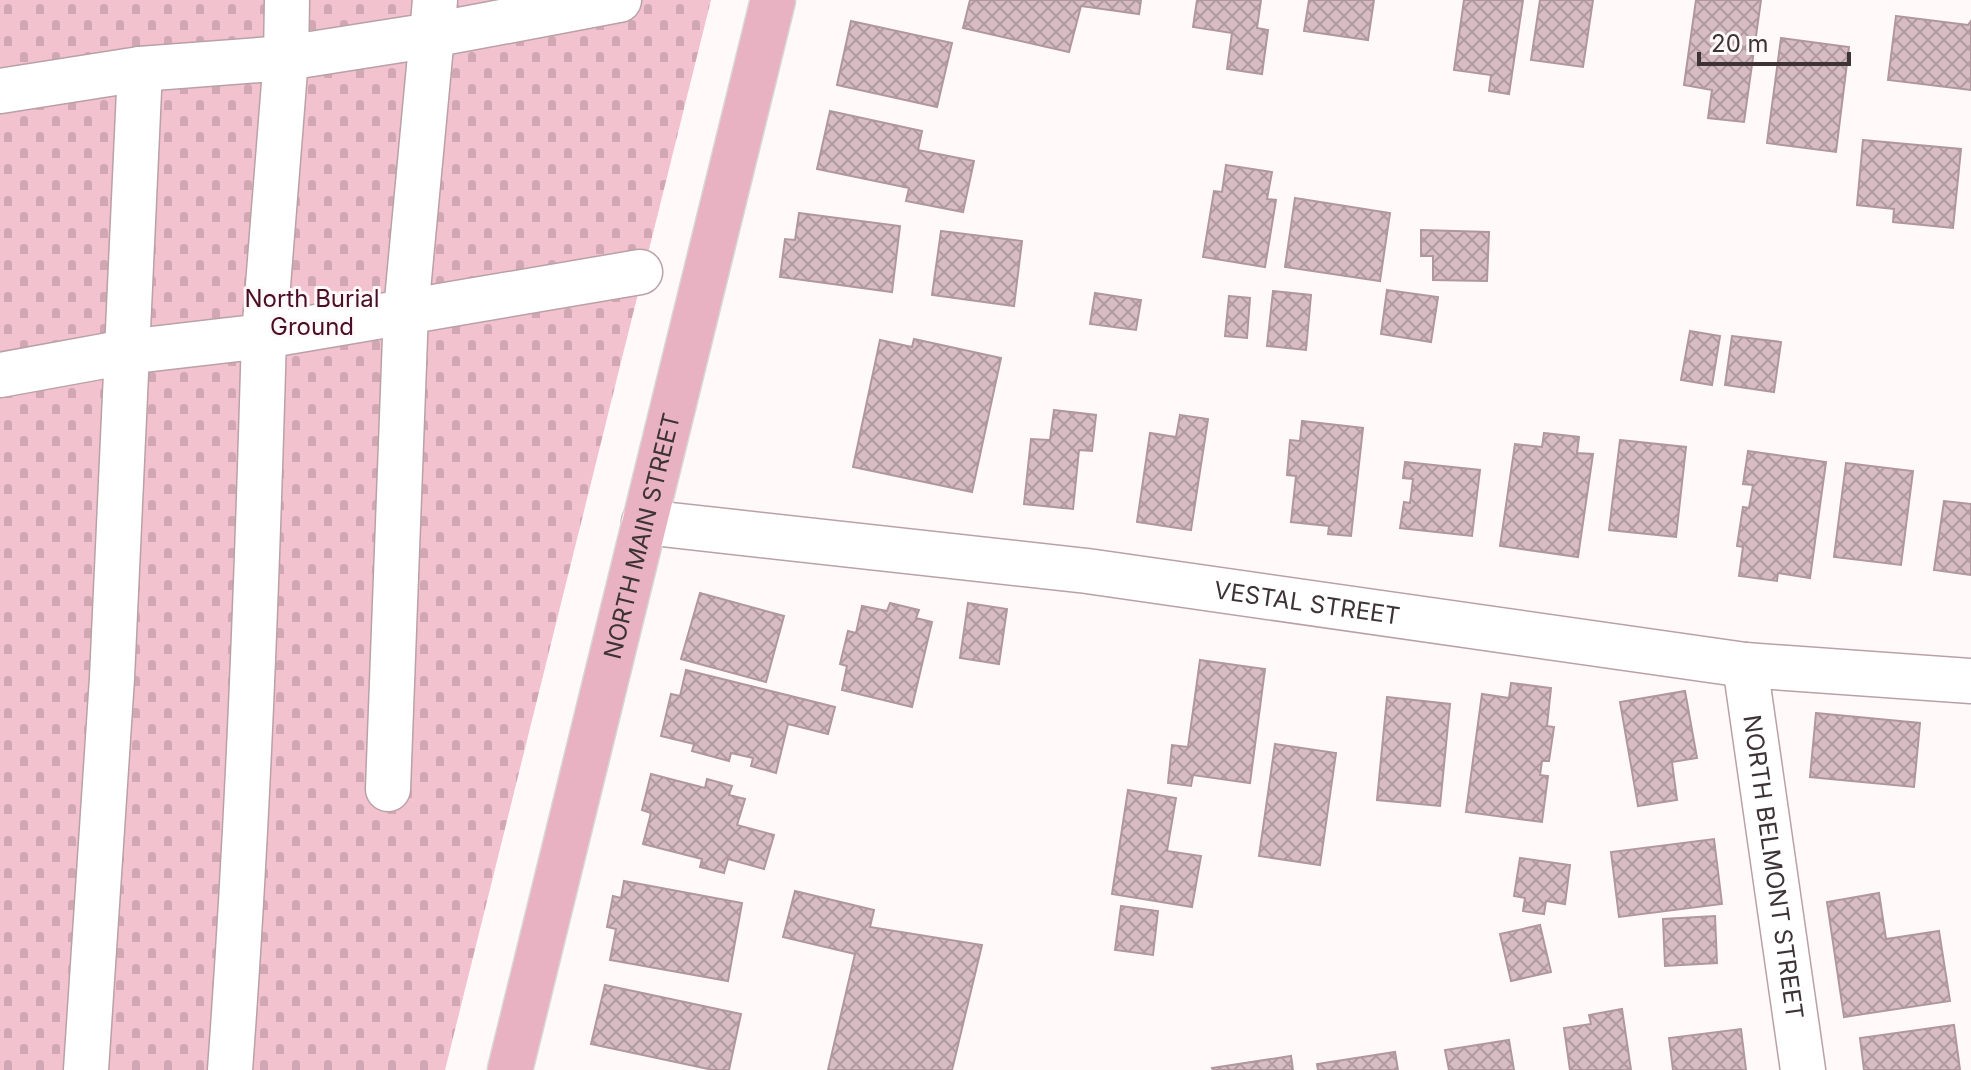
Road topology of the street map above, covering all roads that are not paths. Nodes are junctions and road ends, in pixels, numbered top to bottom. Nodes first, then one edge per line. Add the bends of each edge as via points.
1 (287, 0) edge
2 (619, 0) edge
3 (773, 0) edge
4 (434, 18) edge
5 (286, 58) junction
6 (140, 69) junction
7 (0, 91) edge
8 (640, 272) dead end
9 (406, 311) junction
10 (264, 336) junction
11 (126, 352) junction
12 (0, 375) edge
13 (644, 522) junction
14 (1745, 665) junction
15 (1971, 681) edge
16 (388, 789) dead end
17 (86, 1070) edge
18 (230, 1070) edge
19 (510, 1070) edge
20 (1803, 1070) edge

1 - 5 street
2 - 4 street
3 - 13 main road, NORTH MAIN STREET
4 - 5 street
4 - 9 street
5 - 6 street
5 - 10 street
6 - 7 street
6 - 11 street
8 - 9 street
9 - 10 street
9 - 16 street
10 - 11 street
10 - 18 street
11 - 12 street
11 - 17 street via 112,678
13 - 14 street, VESTAL STREET via 1087,571
13 - 19 main road, NORTH MAIN STREET
14 - 15 street, VESTAL STREET
14 - 20 street, NORTH BELMONT STREET

